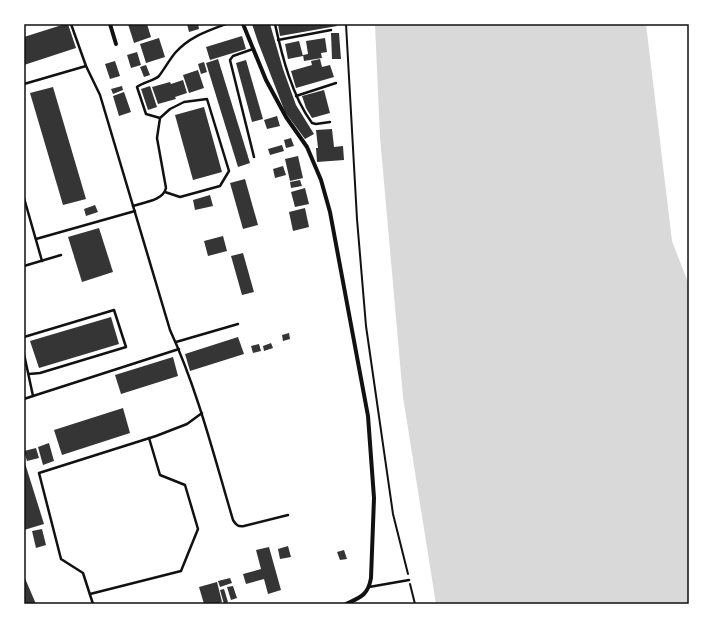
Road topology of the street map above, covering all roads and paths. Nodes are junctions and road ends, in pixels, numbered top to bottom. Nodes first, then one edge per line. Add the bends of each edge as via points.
1 (71, 24) edge
2 (110, 24) edge
3 (226, 24) edge
4 (243, 24) edge
5 (275, 24) edge
6 (346, 24) edge
7 (331, 30) dead end
8 (278, 40) junction
9 (116, 44) dead end
10 (253, 49) junction
11 (86, 66) junction
12 (336, 83) dead end
13 (24, 84) edge
14 (296, 96) junction
15 (160, 118) junction
16 (330, 122) dead end
17 (254, 157) dead end
18 (165, 192) junction
19 (24, 198) edge
20 (133, 206) junction
21 (134, 211) junction
22 (36, 239) junction
23 (61, 255) dead end
24 (42, 260) junction
25 (24, 266) edge
26 (238, 324) dead end
27 (24, 337) edge
28 (176, 342) junction
29 (179, 349) junction
30 (24, 354) edge
31 (29, 374) junction
32 (33, 396) junction
33 (24, 399) edge
34 (202, 413) junction
35 (149, 438) junction
36 (288, 515) dead end
37 (409, 580) junction
38 (369, 587) junction
39 (90, 594) junction
40 (93, 604) edge
41 (346, 604) edge
42 (415, 604) edge

1 - 11 lane
2 - 9 street
3 - 15 lane via 186,41 158,76 137,87 146,114
4 - 10 street
5 - 8 lane
6 - 37 path via 366,326 394,514
7 - 8 lane
8 - 14 lane
10 - 17 lane via 233,56 230,60
10 - 38 street via 286,118 307,147 321,180 330,212 368,416 374,498
11 - 13 lane
11 - 20 lane via 100,95
12 - 14 lane
14 - 16 lane via 312,122
15 - 18 lane via 157,138
15 - 18 lane via 184,102 207,99 229,171 220,186 180,197
18 - 20 lane via 160,198
19 - 22 lane
20 - 21 lane
21 - 22 lane
21 - 28 lane via 170,330
22 - 24 lane
23 - 24 lane
24 - 25 lane
26 - 28 lane
27 - 31 lane via 114,310 126,347
28 - 29 lane
29 - 32 lane
29 - 34 lane
30 - 31 lane
31 - 32 lane
32 - 33 lane
34 - 35 lane via 187,424
34 - 36 lane via 235,524 239,527
35 - 39 lane via 160,475 185,485 198,529 192,547 181,571
35 - 39 lane via 39,473 61,560 83,573
37 - 38 lane
37 - 42 path
38 - 41 street via 365,594
39 - 40 lane

